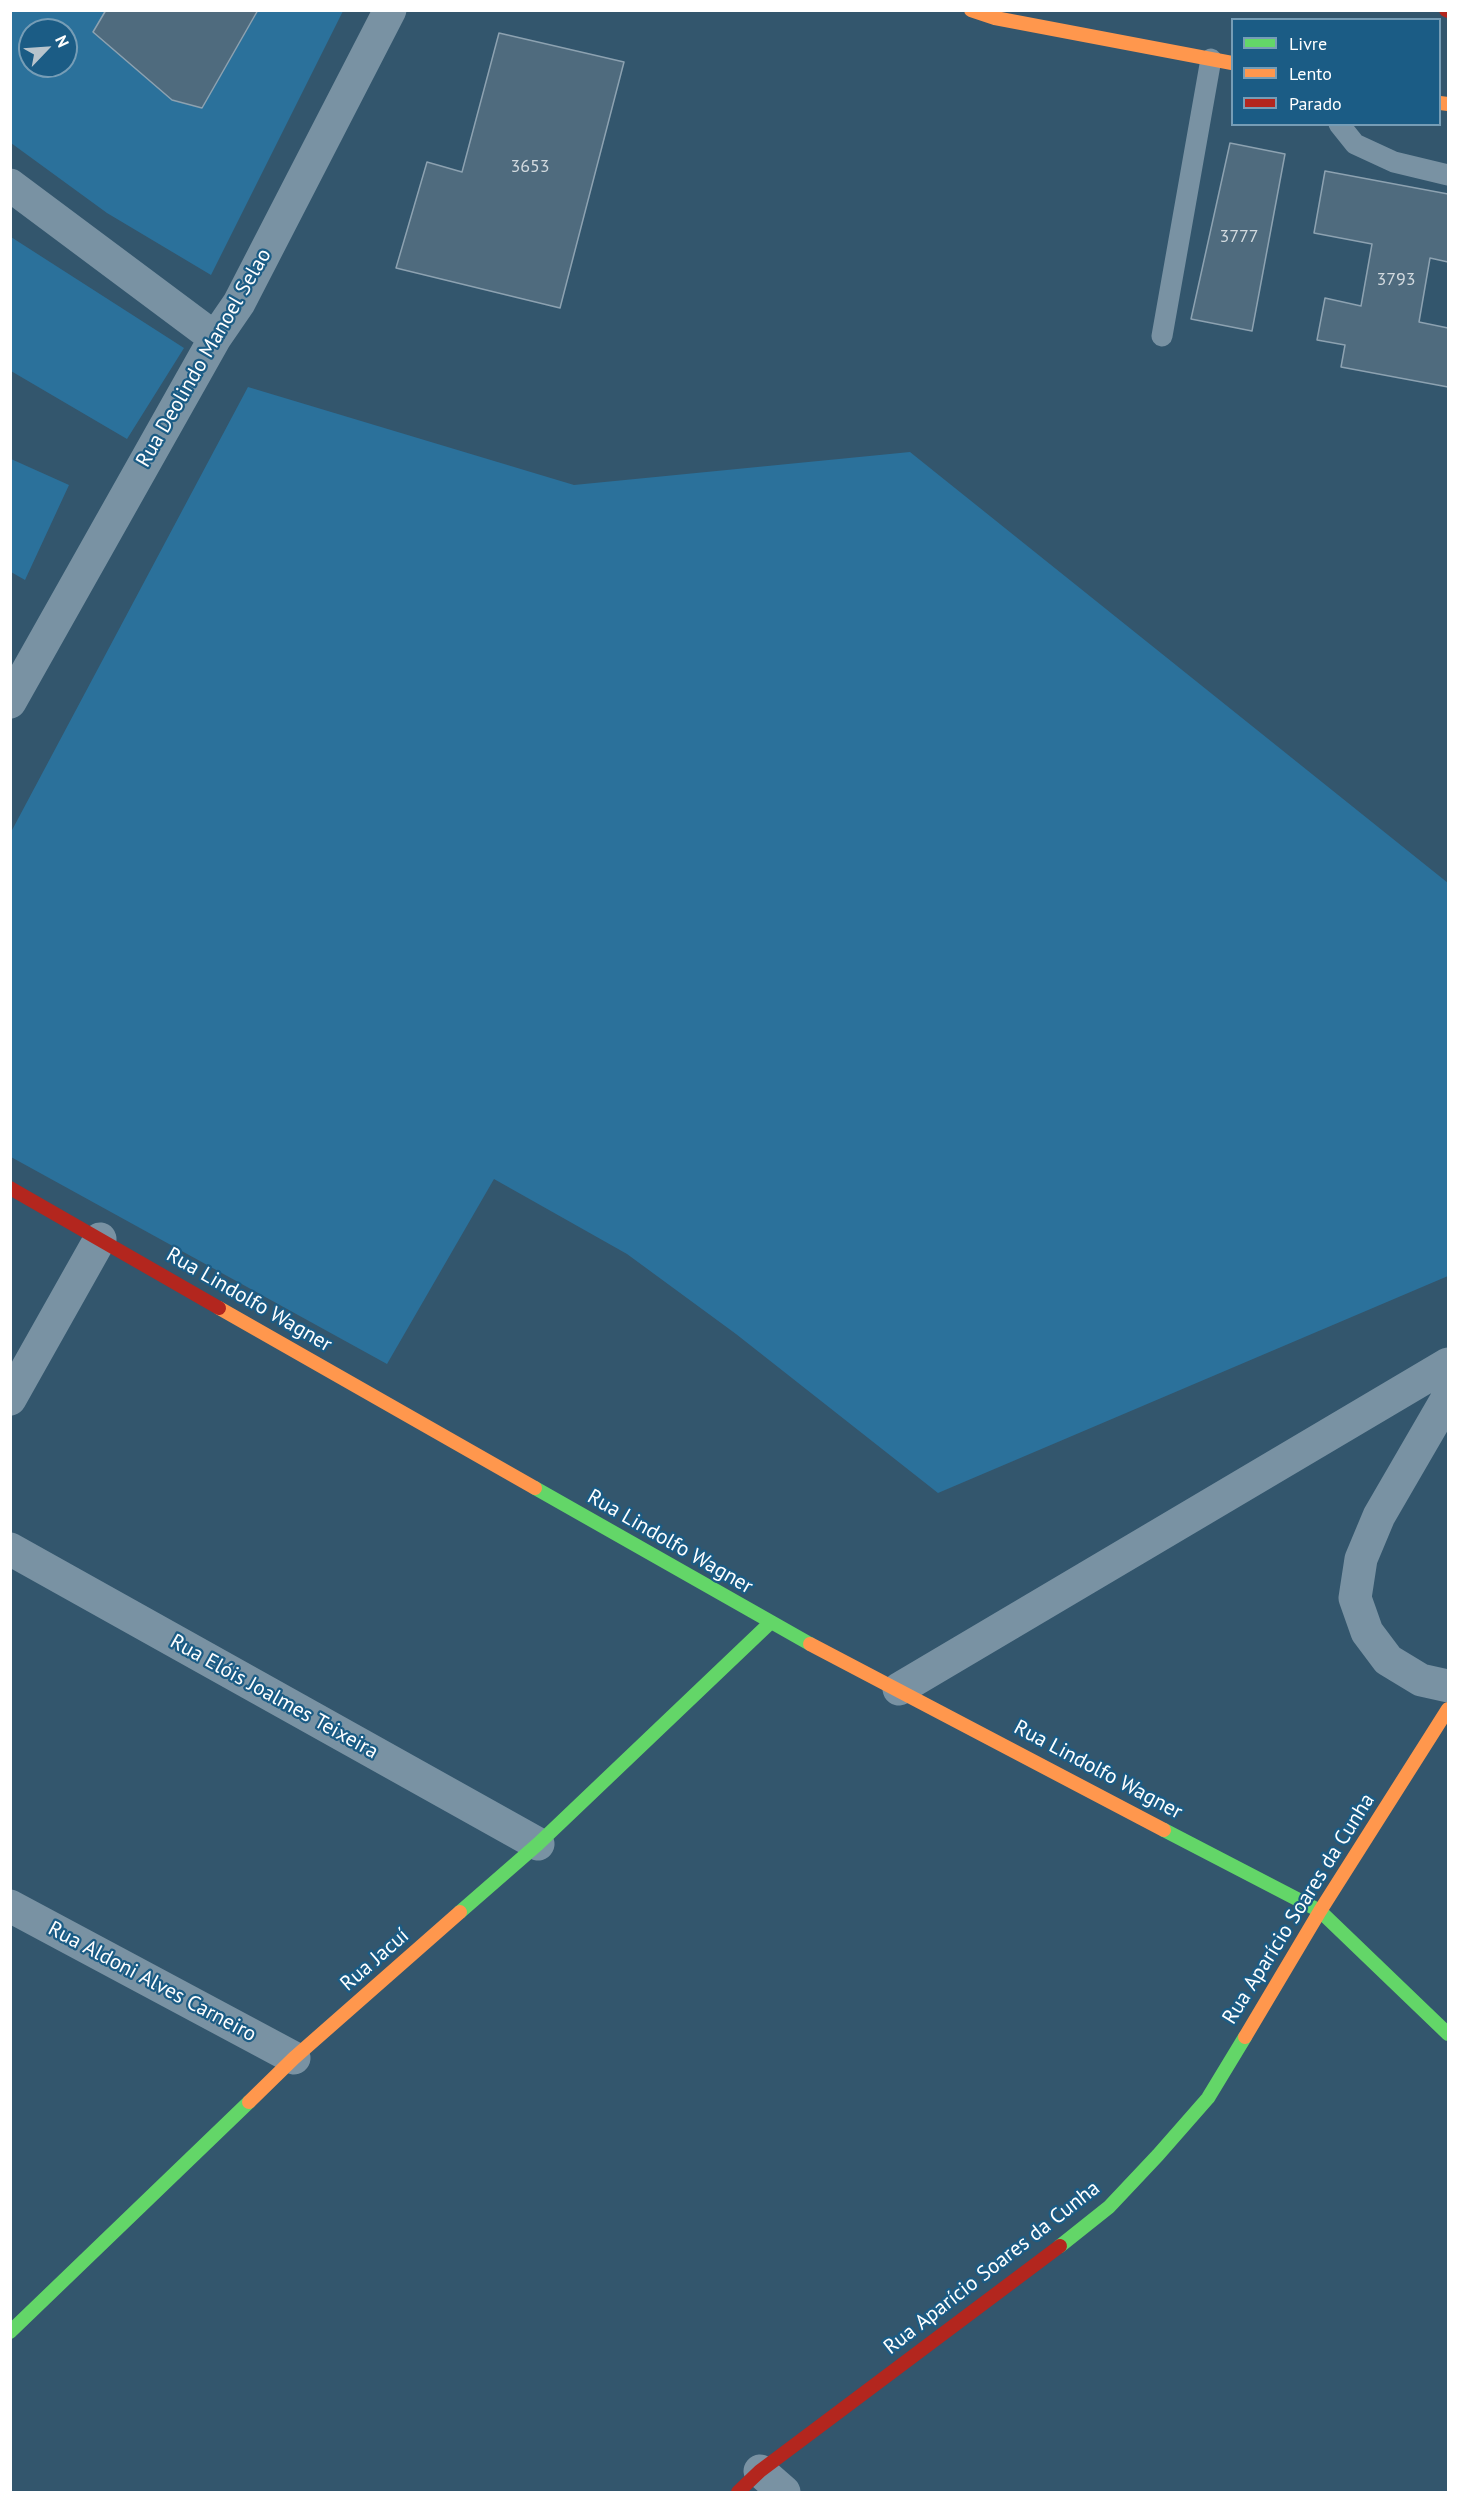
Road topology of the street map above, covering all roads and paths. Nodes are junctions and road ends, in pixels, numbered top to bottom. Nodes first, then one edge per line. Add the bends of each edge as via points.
1 (390, 10) edge
2 (971, 10) edge
3 (1211, 59) junction
4 (1231, 63) edge
5 (1341, 126) edge
6 (1449, 175) edge
7 (10, 185) edge
8 (1161, 336) dead end
9 (215, 338) junction
10 (10, 702) edge
11 (10, 1188) edge
12 (100, 1239) junction
13 (1449, 1364) edge
14 (1449, 1397) edge
15 (10, 1399) edge
16 (10, 1549) edge
17 (770, 1623) junction
18 (1449, 1686) edge
19 (899, 1689) junction
20 (1449, 1708) edge
21 (538, 1844) junction
22 (10, 1906) edge
23 (1320, 1911) junction
24 (1449, 2034) edge
25 (294, 2058) junction
26 (13, 2325) edge
27 (749, 2482) edge
28 (784, 2493) edge

1 - 9 street, Rua Deolindo Manoel Selao via 239,303
2 - 3 street via 995,18
3 - 4 street
3 - 8 lane
5 - 6 lane via 1355,144 1384,157
7 - 9 street
9 - 10 street, Rua Deolindo Manoel Selao
11 - 12 street, Rua Lindolfo Wagner
12 - 15 street
12 - 17 street, Rua Lindolfo Wagner
13 - 19 street
14 - 18 street via 1379,1516 1361,1559 1355,1598 1367,1632 1388,1660 1421,1680
16 - 21 street, Rua Elóis Joalmes Teixeira
17 - 19 street, Rua Lindolfo Wagner
17 - 21 street, Rua Jacuí
19 - 23 street, Rua Lindolfo Wagner
20 - 23 street, Rua Aparício Soares da Cunha
21 - 25 street, Rua Jacuí
22 - 25 street, Rua Aldoni Alves Carneiro
23 - 24 street, Rua Lindolfo Wagner
23 - 27 street, Rua Aparício Soares da Cunha via 1208,2098 1109,2207
25 - 26 street, Rua Jacuí
27 - 28 street

